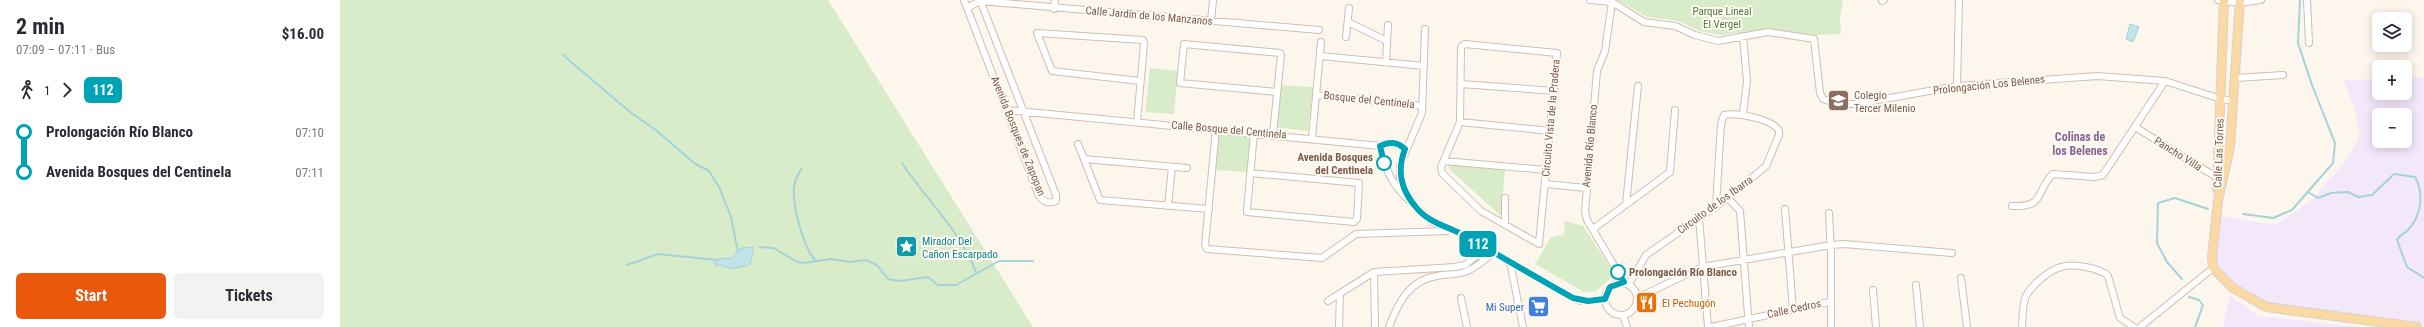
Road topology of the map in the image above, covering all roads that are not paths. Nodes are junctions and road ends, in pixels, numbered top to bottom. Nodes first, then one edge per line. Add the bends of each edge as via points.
1 (964, 0) edge
2 (980, 0) edge
3 (1055, 0) edge
4 (1213, 0) edge
5 (1590, 0) edge
6 (1959, 0) edge
7 (2222, 0) edge
8 (2261, 0) edge
9 (2308, 0) edge
10 (2240, 1) edge
11 (1612, 2) junction
12 (967, 8) junction
13 (1349, 8) dead end
14 (1054, 9) junction
15 (1211, 21) junction
16 (1348, 22) junction
17 (1388, 25) dead end
18 (1425, 29) dead end
19 (1319, 30) dead end
20 (1743, 36) junction
21 (1346, 37) dead end
22 (1387, 41) junction
23 (1321, 42) dead end
24 (2309, 43) dead end
25 (1321, 56) junction
26 (1386, 62) junction
27 (1424, 66) junction
28 (2283, 75) dead end
29 (2236, 78) junction
30 (1140, 81) junction
31 (2165, 81) junction
32 (1461, 84) junction
33 (1638, 86) dead end
34 (1958, 86) junction
35 (1277, 92) junction
36 (1555, 92) junction
37 (1316, 95) junction
38 (2221, 99) junction
39 (2234, 101) junction
40 (1422, 106) junction
41 (1007, 110) junction
42 (1675, 110) dead end
43 (1024, 112) junction
44 (1743, 114) junction
45 (1137, 122) junction
46 (1460, 122) junction
47 (2135, 127) junction
48 (1216, 129) junction
49 (1551, 131) junction
50 (1254, 133) junction
51 (1273, 134) junction
52 (1312, 138) junction
53 (1078, 144) dead end
54 (1380, 146) junction
55 (1405, 149) junction
56 (1084, 159) junction
57 (1444, 161) junction
58 (1172, 167) junction
59 (1188, 168) dead end
60 (1547, 170) junction
61 (1399, 172) junction
62 (1250, 173) junction
63 (1389, 174) junction
64 (2219, 179) junction
65 (1546, 184) junction
66 (1586, 188) junction
67 (1505, 198) dead end
68 (1728, 198) junction
69 (1626, 204) junction
70 (1168, 206) junction
71 (1415, 206) junction
72 (1716, 206) junction
73 (2012, 206) dead end
74 (1209, 209) junction
75 (1785, 209) dead end
76 (1828, 213) dead end
77 (1427, 217) junction
78 (1699, 218) junction
79 (1505, 225) junction
80 (1593, 229) junction
81 (1422, 231) junction
82 (1451, 231) junction
83 (1831, 245) junction
84 (1486, 248) junction
85 (1788, 252) junction
86 (1493, 253) junction
87 (1952, 253) dead end
88 (1744, 260) junction
89 (1510, 262) junction
90 (1702, 267) junction
91 (2213, 268) junction
92 (1428, 269) junction
93 (1374, 272) junction
94 (1429, 278) junction
95 (1961, 278) dead end
96 (1626, 283) junction
97 (1916, 285) dead end
98 (1874, 290) dead end
99 (1340, 294) junction
100 (1461, 298) dead end
101 (1637, 298) junction
102 (1605, 299) junction
103 (1328, 301) dead end
104 (1830, 302) junction
105 (1793, 310) junction
106 (1623, 315) junction
107 (1747, 319) junction
108 (1339, 327) edge
109 (1375, 327) edge
110 (1389, 327) edge
111 (1467, 327) edge
112 (1523, 327) edge
113 (1627, 327) edge
114 (1710, 327) edge
115 (1749, 327) edge
116 (1831, 327) edge
117 (1876, 327) edge
118 (1920, 327) edge
119 (1967, 327) edge
120 (2022, 327) edge
121 (2134, 327) edge
122 (2140, 327) edge
123 (2417, 327) edge

1 - 12 street, Avenida Bosques de Zapopan
2 - 12 street
2 - 14 street, Calle Jardín de los Manzanos
2 - 43 street, Avenida Bosques de Zapopan
3 - 14 street
4 - 15 street
5 - 11 street, Prolongación Los Belenes
6 - 34 street
7 - 10 street
7 - 38 main road, Calle Las Torres
8 - 10 street
9 - 24 street
10 - 29 main road, Calle Las Torres
11 - 20 street, Prolongación Los Belenes via 1644,22 1675,26 1718,41
11 - 66 street, Avenida Río Blanco via 1605,51 1597,72
12 - 41 street, Avenida Bosques de Zapopan
13 - 16 street
14 - 15 street, Calle Jardín de los Manzanos
15 - 19 street, Calle Jardín de los Manzanos
16 - 21 street
16 - 22 street
17 - 22 street
18 - 27 street
20 - 34 street, Prolongación Los Belenes via 1768,32 1814,39 1820,92 1829,102 1856,104
20 - 44 street via 1747,81
22 - 26 street
23 - 25 street
25 - 26 street
25 - 37 street
26 - 27 street
27 - 40 street
28 - 29 street
29 - 39 main road, Calle Las Torres
30 - 30 street via 1143,40 1037,33 1052,71
30 - 45 street
31 - 34 street, Prolongación Los Belenes via 2097,76
31 - 38 street, Prolongación Los Belenes
31 - 47 street
32 - 36 street
32 - 36 street, Circuito Vista de la Pradera via 1461,47 1465,44 1557,53
32 - 46 street, Circuito Vista de la Pradera
33 - 69 street
35 - 35 street via 1280,53 1184,44 1180,83
35 - 51 street
36 - 49 street, Circuito Vista de la Pradera
37 - 40 street, Bosque del Centinela
37 - 52 street
38 - 39 street, Prolongación Los Belenes
38 - 64 main road, Calle Las Torres
39 - 64 main road, Calle Las Torres via 2230,147
40 - 55 street via 1422,113
41 - 43 street, Calle Bosque del Centinela
41 - 43 street, Avenida Bosques de Zapopan via 1039,196 1047,202 1056,201 1056,195
42 - 69 street via 1670,172
43 - 45 street, Calle Bosque del Centinela
44 - 68 street, Circuito de los Ibarra via 1774,125 1779,131 1766,166
44 - 72 street via 1724,115 1721,124
45 - 48 street, Calle Bosque del Centinela
46 - 49 street
46 - 57 street, Circuito Vista de la Pradera
47 - 64 street, Pancho Villa
47 - 73 street via 2103,175 2095,178 2053,174 2036,202 2026,206
48 - 50 street, Calle Bosque del Centinela
48 - 74 street
49 - 60 street, Circuito Vista de la Pradera
50 - 51 street, Calle Bosque del Centinela
50 - 62 street
51 - 52 street, Calle Bosque del Centinela
52 - 54 street, Calle Bosque del Centinela
53 - 56 street
54 - 55 street, Calle Bosque del Centinela via 1393,142
54 - 63 street
55 - 61 street
56 - 58 street
56 - 70 street via 1100,200
57 - 60 street
57 - 79 street, Circuito Vista de la Pradera via 1442,172 1481,211
58 - 59 street
58 - 70 street
60 - 65 street, Circuito Vista de la Pradera
61 - 63 street
61 - 71 street
62 - 62 street via 1247,210 1249,213 1356,221 1359,183
63 - 71 street via 1402,194
64 - 91 main road, Calle Las Torres
65 - 66 street, Circuito Vista de la Pradera
65 - 79 street, Circuito Vista de la Pradera via 1539,244
66 - 80 street, Avenida Río Blanco via 1585,212
67 - 79 street
68 - 72 street, Circuito de los Ibarra
68 - 88 street via 1740,211
69 - 80 street
70 - 74 street
71 - 77 street
72 - 78 street, Circuito de los Ibarra
74 - 81 street via 1205,245 1207,249 1322,258 1356,234
75 - 85 street
76 - 83 street
77 - 81 street
77 - 82 street
78 - 90 street
78 - 96 street, Circuito de los Ibarra via 1646,255
80 - 96 street, Avenida Río Blanco
81 - 82 street
82 - 84 street via 1460,233
83 - 85 street
83 - 87 street
83 - 104 street
84 - 86 street
84 - 92 street via 1474,259 1460,266
85 - 88 street
85 - 105 street
86 - 89 street
86 - 94 street via 1464,272
88 - 90 street
88 - 107 street
89 - 102 street via 1573,298 1588,301
89 - 112 street
90 - 101 street
90 - 114 street
91 - 122 street
91 - 123 main road via 2233,288 2266,306
92 - 93 street
92 - 94 street
93 - 99 street
93 - 109 street
94 - 110 street via 1409,290 1403,297
95 - 119 street
96 - 101 street via 1635,290
96 - 102 street via 1610,287
97 - 118 street
98 - 117 street
99 - 103 street
99 - 108 street
100 - 111 street
101 - 106 street via 1632,310
102 - 106 street via 1611,311
104 - 105 street, Calle Cedros
104 - 116 street
105 - 107 street, Calle Cedros
106 - 113 street
107 - 114 street, Calle Cedros
107 - 115 street
120 - 121 street via 2026,295 2048,273 2062,266 2078,267 2108,276 2120,318

